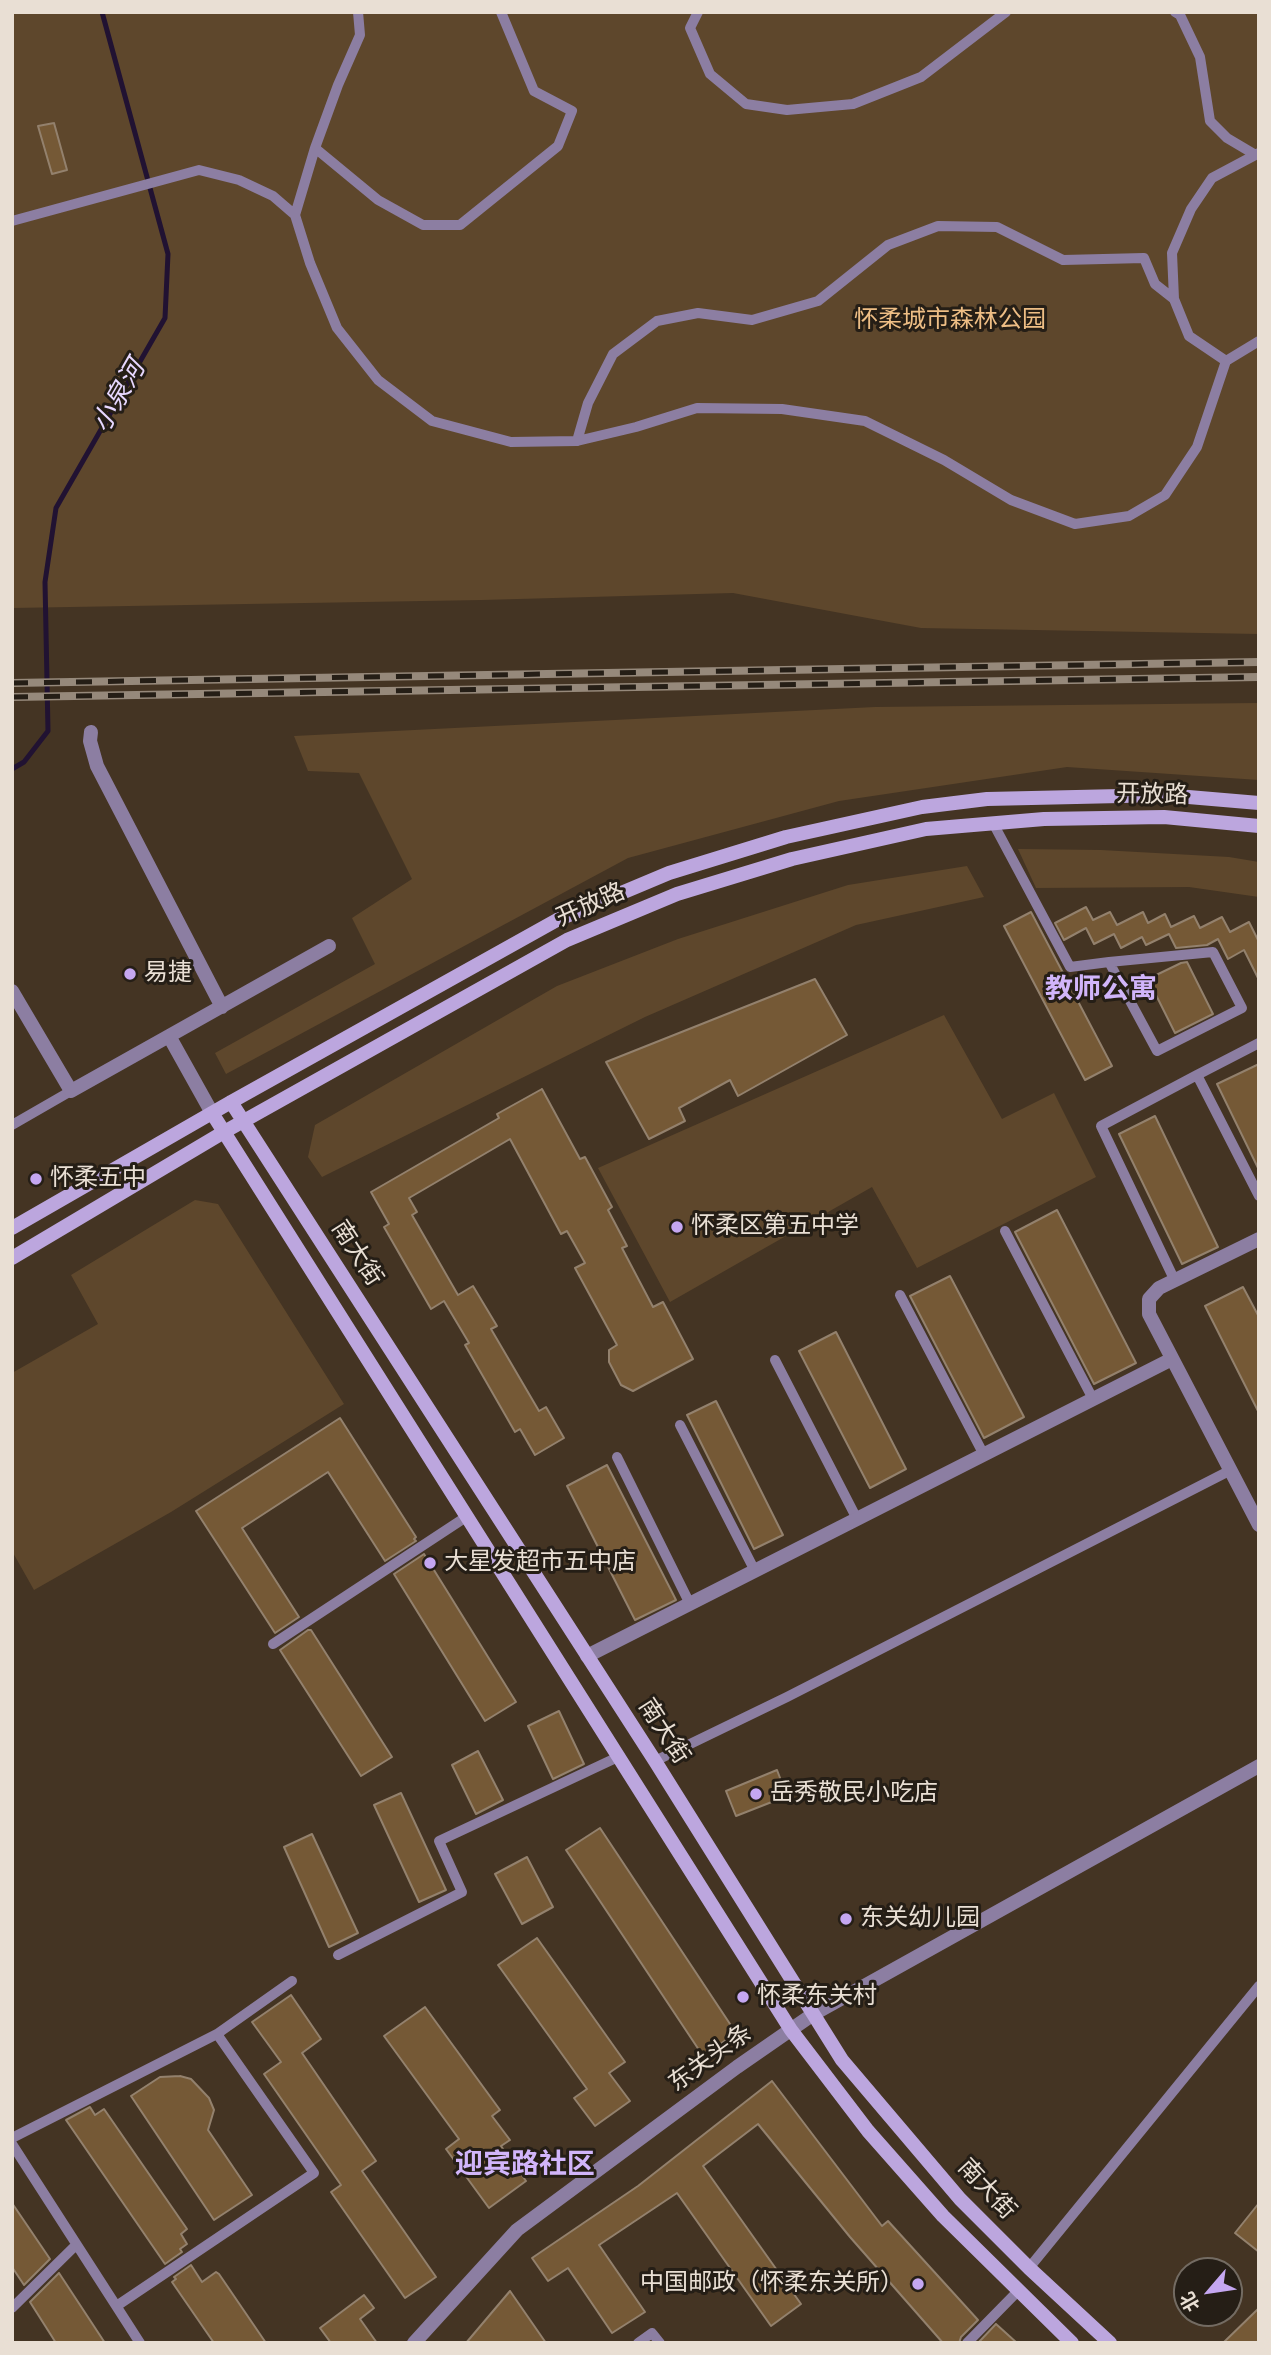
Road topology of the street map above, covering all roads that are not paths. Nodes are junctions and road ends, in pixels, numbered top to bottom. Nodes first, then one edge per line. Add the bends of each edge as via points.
1 (358, 12) edge
2 (501, 12) edge
3 (698, 12) edge
4 (1006, 12) edge
5 (1175, 12) edge
6 (316, 148) junction
7 (1257, 154) edge
8 (295, 215) junction
9 (12, 221) edge
10 (1174, 299) junction
11 (1259, 341) edge
12 (1226, 361) junction
13 (577, 441) junction
14 (91, 732) dead end
15 (1259, 803) edge
16 (993, 822) junction
17 (1259, 826) edge
18 (329, 946) dead end
19 (1108, 962) junction
20 (12, 991) edge
21 (222, 1007) junction
22 (169, 1036) junction
23 (1259, 1043) edge
24 (1198, 1074) junction
25 (71, 1091) junction
26 (231, 1102) junction
27 (212, 1113) junction
28 (243, 1121) junction
29 (12, 1125) edge
30 (224, 1132) junction
31 (1259, 1196) edge
32 (12, 1228) edge
33 (1006, 1231) dead end
34 (1259, 1238) edge
35 (12, 1258) edge
36 (1175, 1281) junction
37 (900, 1295) dead end
38 (1172, 1359) junction
39 (775, 1360) dead end
40 (1093, 1399) junction
41 (680, 1425) dead end
42 (984, 1455) junction
43 (617, 1457) dead end
44 (1229, 1471) junction
45 (466, 1517) junction
46 (857, 1520) junction
47 (1259, 1525) edge
48 (755, 1570) junction
49 (691, 1604) junction
50 (274, 1644) dead end
51 (587, 1656) junction
52 (618, 1757) junction
53 (654, 1760) junction
54 (1259, 1766) edge
55 (338, 1955) dead end
56 (292, 1981) dead end
57 (1259, 1986) edge
58 (812, 2015) junction
59 (791, 2030) junction
60 (217, 2034) junction
61 (12, 2138) edge
62 (12, 2144) edge
63 (76, 2245) junction
64 (1029, 2268) junction
65 (1019, 2290) junction
66 (118, 2305) junction
67 (12, 2308) edge
68 (141, 2343) edge
69 (414, 2343) edge
70 (638, 2343) edge
71 (660, 2343) edge
72 (967, 2343) edge
73 (1072, 2343) edge
74 (1110, 2343) edge

1 - 6 lane via 360,35
2 - 6 lane via 534,91 572,111 558,146 460,225 423,225 378,200
3 - 4 lane via 690,28 710,74 746,104 786,110 853,104 921,78
5 - 7 lane via 1200,57 1210,121 1227,138
6 - 8 lane
7 - 10 lane via 1212,178 1191,209 1172,253
8 - 9 lane via 273,196 239,180 199,170
8 - 13 lane via 337,328 378,380 432,421 511,442
10 - 12 lane via 1189,336
10 - 13 lane via 1154,284 1144,258 1063,260 997,227 937,226 888,245 818,300 752,320 698,313 657,321 614,354 588,403
11 - 12 lane
12 - 13 lane via 1196,447 1165,495 1129,516 1075,524 1011,500 865,421 782,409 696,408
14 - 21 street via 97,766
15 - 26 main road, 开放路 via 1165,794 988,799 922,807 786,837 669,873 557,920
16 - 17 main road, 开放路 via 1164,817
16 - 19 lane via 1070,967
16 - 28 main road, 开放路 via 926,829 818,853 677,894 567,940
18 - 21 street
19 - 19 lane via 1157,1051 1242,1007 1213,952
20 - 25 street
21 - 22 street
22 - 25 street
22 - 27 street
23 - 24 lane
24 - 31 lane
24 - 36 lane via 1101,1126
25 - 29 lane
26 - 27 main road, 开放路
26 - 28 main road, 南大街
27 - 30 main road, 南大街
27 - 32 main road, 开放路
28 - 30 main road, 开放路
28 - 51 main road, 南大街
30 - 35 main road, 开放路
30 - 45 main road, 南大街
33 - 40 lane
34 - 36 street
36 - 38 street via 1149,1299 1149,1314
37 - 42 lane
38 - 40 street
38 - 44 street
39 - 46 lane
40 - 42 street
41 - 48 lane
42 - 46 street
43 - 49 lane
44 - 47 street
44 - 53 lane
45 - 50 lane
45 - 52 main road, 南大街
46 - 48 street
48 - 49 street
49 - 51 street
51 - 53 main road, 南大街
52 - 55 lane via 439,1841 462,1892
52 - 59 main road, 南大街
53 - 58 main road, 南大街
54 - 58 street, 东关头条
56 - 60 lane
57 - 64 lane
58 - 59 street, 东关头条
58 - 64 main road, 南大街 via 842,2060 943,2179
59 - 65 main road, 南大街 via 869,2131 943,2216
59 - 69 street, 东关头条 via 517,2230
60 - 61 lane
60 - 66 lane via 314,2173
62 - 63 lane
63 - 66 lane
63 - 67 lane
64 - 74 main road, 南大街
65 - 72 lane
65 - 73 main road, 南大街
66 - 68 lane
70 - 71 lane via 652,2333

